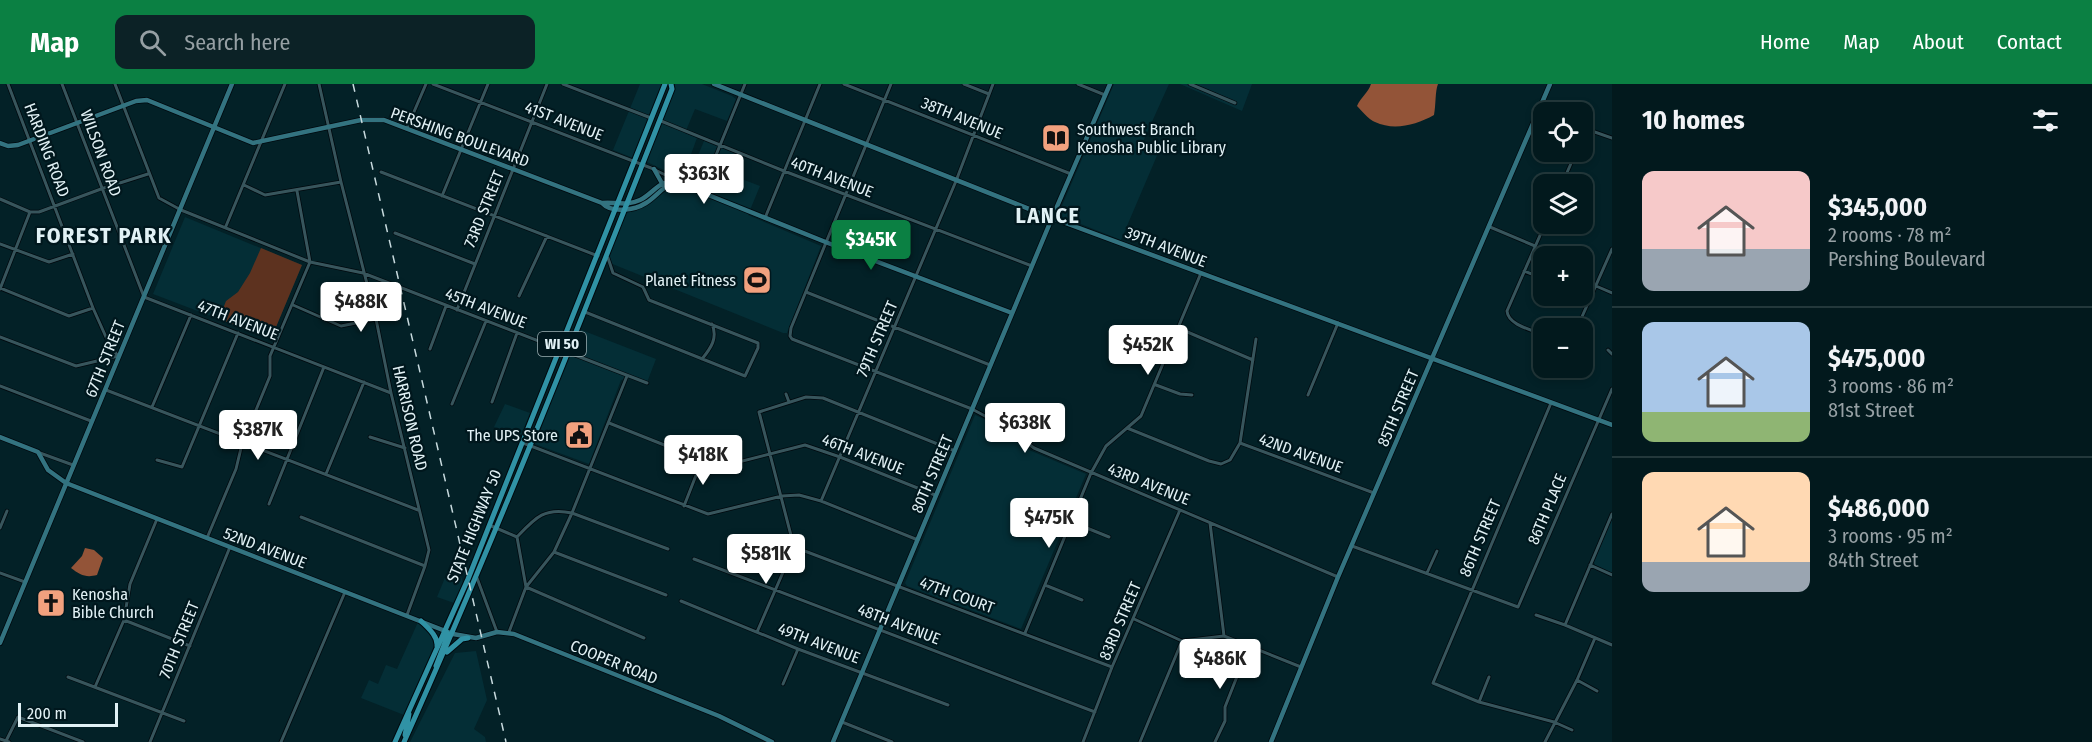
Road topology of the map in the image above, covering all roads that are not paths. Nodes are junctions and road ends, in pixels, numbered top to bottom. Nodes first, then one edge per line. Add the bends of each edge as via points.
1 (8, 84) edge
2 (62, 84) edge
3 (115, 84) edge
4 (232, 84) edge
5 (285, 84) edge
6 (319, 84) edge
7 (426, 84) edge
8 (433, 84) edge
9 (488, 84) edge
10 (547, 84) edge
11 (563, 84) edge
12 (665, 84) edge
13 (714, 84) edge
14 (745, 84) edge
15 (820, 84) edge
16 (844, 84) edge
17 (891, 84) edge
18 (964, 84) edge
19 (993, 84) edge
20 (1078, 84) edge
21 (1110, 84) edge
22 (1190, 84) edge
23 (1550, 84) edge
24 (672, 86) edge
25 (740, 94) junction
26 (989, 94) junction
27 (1106, 95) junction
28 (886, 100) junction
29 (481, 101) junction
30 (1235, 103) dead end
31 (123, 106) junction
32 (652, 118) junction
33 (805, 120) junction
34 (659, 121) junction
35 (532, 122) junction
36 (77, 123) junction
37 (329, 126) junction
38 (407, 128) junction
39 (216, 129) junction
40 (1593, 131) edge
41 (974, 136) junction
42 (1612, 138) edge
43 (31, 141) junction
44 (0, 142) edge
45 (261, 142) junction
46 (719, 145) junction
47 (867, 146) junction
48 (461, 149) junction
49 (1571, 162) edge
50 (639, 163) junction
51 (513, 169) junction
52 (654, 169) junction
53 (784, 171) junction
54 (381, 172) dead end
55 (148, 174) junction
56 (1566, 174) edge
57 (1071, 175) junction
58 (956, 181) junction
59 (341, 182) junction
60 (244, 185) junction
61 (685, 185) junction
62 (663, 186) junction
63 (101, 189) junction
64 (297, 191) junction
65 (701, 192) junction
66 (442, 195) junction
67 (847, 195) junction
68 (0, 199) edge
69 (626, 206) junction
70 (56, 207) junction
71 (617, 208) junction
72 (181, 210) junction
73 (30, 212) junction
74 (495, 216) junction
75 (765, 218) junction
76 (1052, 218) junction
77 (1489, 226) junction
78 (225, 227) junction
79 (936, 228) junction
80 (395, 233) dead end
81 (1541, 234) edge
82 (547, 236) junction
83 (828, 243) junction
84 (0, 244) edge
85 (1535, 246) joint
86 (14, 249) junction
87 (1612, 249) edge
88 (1533, 251) edge
89 (73, 254) junction
90 (598, 256) junction
91 (608, 258) dead end
92 (310, 262) junction
93 (475, 264) junction
94 (1032, 266) junction
95 (1524, 271) junction
96 (363, 273) junction
97 (1201, 273) junction
98 (1533, 275) edge
99 (916, 276) junction
100 (1596, 286) junction
101 (0, 289) edge
102 (806, 292) junction
103 (1612, 293) edge
104 (519, 296) dead end
105 (144, 297) junction
106 (293, 305) junction
107 (446, 305) junction
108 (93, 308) junction
109 (457, 310) junction
110 (583, 311) junction
111 (1012, 313) junction
112 (191, 315) junction
113 (1582, 318) edge
114 (376, 319) junction
115 (486, 321) junction
116 (1338, 323) junction
117 (712, 324) junction
118 (894, 327) junction
119 (1178, 328) junction
120 (1533, 330) edge
121 (238, 333) junction
122 (517, 333) junction
123 (0, 337) edge
124 (1256, 339) dead end
125 (274, 347) junction
126 (430, 349) dead end
127 (560, 350) junction
128 (1608, 350) dead end
129 (567, 352) junction
130 (1612, 354) edge
131 (118, 356) junction
132 (1432, 358) junction
133 (702, 359) junction
134 (1253, 360) junction
135 (990, 365) junction
136 (324, 368) junction
137 (875, 373) junction
138 (627, 376) junction
139 (364, 382) junction
140 (647, 383) dead end
141 (1156, 385) junction
142 (0, 386) edge
143 (1612, 388) edge
144 (106, 390) junction
145 (391, 393) junction
146 (786, 394) dead end
147 (1192, 395) dead end
148 (1308, 395) dead end
149 (492, 402) dead end
150 (789, 402) junction
151 (1551, 402) junction
152 (452, 404) dead end
153 (152, 407) junction
154 (972, 409) junction
155 (859, 412) junction
156 (1598, 420) junction
157 (91, 421) junction
158 (609, 423) junction
159 (1612, 425) edge
160 (200, 426) junction
161 (1127, 428) junction
162 (0, 437) edge
163 (370, 437) dead end
164 (522, 442) junction
165 (1240, 443) junction
166 (242, 444) junction
167 (530, 446) junction
168 (405, 447) junction
169 (955, 451) junction
170 (38, 452) junction
171 (770, 453) junction
172 (840, 457) junction
173 (157, 460) dead end
174 (285, 460) junction
175 (702, 460) junction
176 (74, 465) junction
177 (591, 469) junction
178 (1091, 473) junction
179 (326, 474) junction
180 (66, 483) junction
181 (1375, 493) junction
182 (936, 495) junction
183 (782, 496) junction
184 (821, 501) junction
185 (269, 504) dead end
186 (684, 506) junction
187 (418, 510) junction
188 (1180, 510) junction
189 (7, 511) dead end
190 (572, 513) junction
191 (1612, 514) edge
192 (301, 517) dead end
193 (157, 519) junction
194 (1072, 522) junction
195 (1210, 523) junction
196 (489, 525) junction
197 (0, 528) edge
198 (497, 528) junction
199 (517, 537) junction
200 (1109, 537) dead end
201 (207, 538) junction
202 (918, 540) junction
203 (1352, 546) junction
204 (230, 547) junction
205 (794, 547) junction
206 (668, 549) dead end
207 (744, 550) dead end
208 (1437, 551) dead end
209 (554, 552) junction
210 (694, 559) dead end
211 (425, 566) junction
212 (1590, 566) junction
213 (0, 573) edge
214 (734, 573) junction
215 (1427, 573) junction
216 (1612, 575) edge
217 (1338, 577) junction
218 (477, 578) junction
219 (25, 582) junction
220 (1045, 585) junction
221 (898, 586) junction
222 (526, 587) junction
223 (464, 588) junction
224 (776, 589) junction
225 (1472, 589) junction
226 (345, 592) junction
227 (666, 595) dead end
228 (1082, 600) dead end
229 (681, 601) dead end
230 (407, 615) junction
231 (1536, 615) dead end
232 (1134, 619) junction
233 (124, 620) junction
234 (421, 621) junction
235 (1565, 625) junction
236 (880, 629) junction
237 (446, 630) junction
238 (497, 632) junction
239 (508, 632) junction
240 (758, 632) junction
241 (1025, 633) junction
242 (453, 634) junction
243 (1224, 636) junction
244 (468, 638) junction
245 (644, 638) dead end
246 (1595, 638) junction
247 (1182, 641) junction
248 (0, 643) edge
249 (1612, 645) edge
250 (190, 646) junction
251 (1249, 646) junction
252 (437, 648) junction
253 (798, 650) junction
254 (444, 655) junction
255 (1112, 667) junction
256 (1301, 668) junction
257 (863, 672) junction
258 (68, 677) dead end
259 (1489, 677) dead end
260 (433, 680) junction
261 (1577, 680) junction
262 (783, 684) dead end
263 (95, 687) junction
264 (1598, 690) dead end
265 (1479, 702) junction
266 (948, 705) dead end
267 (1095, 712) junction
268 (162, 713) junction
269 (408, 713) junction
270 (184, 721) dead end
271 (842, 722) junction
272 (1554, 722) junction
273 (1572, 730) dead end
274 (0, 739) edge
275 (8, 741) edge
276 (83, 742) edge
277 (150, 742) edge
278 (281, 742) edge
279 (395, 742) edge
280 (404, 742) edge
281 (772, 742) edge
282 (834, 742) edge
283 (892, 742) edge
284 (1083, 742) edge
285 (1140, 742) edge
286 (1215, 742) edge
287 (1271, 742) edge
288 (1545, 742) edge

1 - 43 street, HARDING ROAD
2 - 36 street, WILSON ROAD
3 - 31 street, 45TH AVENUE
4 - 39 street, 67TH STREET
5 - 45 street
6 - 37 street, HARRISON ROAD
7 - 38 street
8 - 29 street, 41ST AVENUE
9 - 29 street
10 - 35 street, 73RD STREET
11 - 32 street
12 - 32 main road, STATE HIGHWAY 50 / WI 50
13 - 25 street, 39TH AVENUE
14 - 25 street
15 - 33 street
16 - 28 street, 38TH AVENUE
17 - 28 street
18 - 26 street
19 - 26 street, 79TH STREET
20 - 27 street
21 - 27 street, 80TH STREET
22 - 30 street
23 - 77 street, 85TH STREET
24 - 34 main road, STATE HIGHWAY 50 / WI 50
25 - 33 street, 39TH AVENUE
25 - 46 street
26 - 41 street, 79TH STREET
27 - 57 street, 80TH STREET
28 - 41 street, 38TH AVENUE
28 - 47 street
29 - 35 street, 41ST AVENUE
29 - 48 street
31 - 36 street, PERSHING BOULEVARD
31 - 39 street, PERSHING BOULEVARD via 147,100
31 - 55 street, 45TH AVENUE
32 - 50 main road, STATE HIGHWAY 50 / WI 50
33 - 47 street, 39TH AVENUE
33 - 53 street
34 - 46 street, 40TH AVENUE
34 - 50 main road, STATE HIGHWAY 50 / WI 50
35 - 50 street, 41ST AVENUE
35 - 51 street, 73RD STREET
36 - 43 street, PERSHING BOULEVARD
36 - 63 street, WILSON ROAD
37 - 38 street, PERSHING BOULEVARD via 369,119
37 - 45 street, PERSHING BOULEVARD
37 - 59 street, HARRISON ROAD
38 - 48 street, PERSHING BOULEVARD
39 - 45 street, PERSHING BOULEVARD via 245,141
39 - 72 street, 67TH STREET
40 - 42 street
41 - 57 street, 38TH AVENUE
41 - 58 street, 79TH STREET
43 - 44 street, PERSHING BOULEVARD via 11,146
43 - 70 street, HARDING ROAD
45 - 60 street
46 - 53 street, 40TH AVENUE
46 - 65 street
47 - 58 street, 39TH AVENUE
47 - 67 street
48 - 51 street, PERSHING BOULEVARD
48 - 66 street
49 - 56 street
50 - 52 street, 41ST AVENUE
50 - 69 main road, STATE HIGHWAY 50 / WI 50
50 - 71 main road, STATE HIGHWAY 50 / WI 50
51 - 71 street, PERSHING BOULEVARD
51 - 74 street, 73RD STREET
52 - 61 street, 41ST AVENUE
52 - 62 street
53 - 67 street, 40TH AVENUE
53 - 75 street
54 - 66 street
55 - 63 street
55 - 72 street, 45TH AVENUE via 159,198
57 - 76 street, 80TH STREET
58 - 76 street, 39TH AVENUE
58 - 79 street, 79TH STREET
59 - 64 street
59 - 96 street, HARRISON ROAD
60 - 64 street via 265,195
60 - 78 street
61 - 62 street, PERSHING BOULEVARD
61 - 65 street, PERSHING BOULEVARD
62 - 69 street, PERSHING BOULEVARD via 644,205
63 - 70 street
63 - 105 street, WILSON ROAD
64 - 92 street
65 - 75 street, PERSHING BOULEVARD
66 - 74 street
67 - 79 street, 40TH AVENUE
67 - 83 street
68 - 73 street
69 - 71 street, PERSHING BOULEVARD
69 - 110 main road, STATE HIGHWAY 50 / WI 50
70 - 73 street
70 - 89 street, HARDING ROAD
71 - 90 main road, STATE HIGHWAY 50 / WI 50
72 - 78 street, 45TH AVENUE
72 - 105 street, 67TH STREET
73 - 86 street
74 - 82 street
74 - 93 street, 73RD STREET
75 - 83 street, PERSHING BOULEVARD
76 - 94 street, 80TH STREET
76 - 97 street, 39TH AVENUE
77 - 85 street
77 - 132 street, 85TH STREET
78 - 92 street, 45TH AVENUE
79 - 94 street, 40TH AVENUE
79 - 99 street, 79TH STREET
80 - 93 street
81 - 85 street
82 - 90 street
82 - 104 street
83 - 99 street, PERSHING BOULEVARD
83 - 102 street
84 - 86 street
86 - 89 street via 49,262
86 - 101 street
87 - 100 street
88 - 95 street
89 - 108 street, HARDING ROAD
90 - 127 main road, STATE HIGHWAY 50 / WI 50
91 - 117 street via 613,273 642,287 649,300
92 - 96 street, 45TH AVENUE
92 - 106 street
93 - 109 street, 73RD STREET
94 - 111 street, 80TH STREET
95 - 98 street
95 - 120 street via 1508,316
96 - 107 street, 45TH AVENUE
96 - 114 street, HARRISON ROAD
97 - 116 street, 39TH AVENUE
97 - 119 street
99 - 111 street, PERSHING BOULEVARD
99 - 118 street, 79TH STREET
100 - 103 street
100 - 113 street
101 - 108 street via 69,316
102 - 118 street
102 - 137 street, 43RD AVENUE via 790,332 792,339
105 - 112 street, 47TH AVENUE
105 - 131 street, 67TH STREET
106 - 114 street via 341,326
106 - 125 street
107 - 109 street, 45TH AVENUE
107 - 126 street
108 - 131 street, HARDING ROAD
109 - 115 street, 45TH AVENUE
110 - 129 main road, STATE HIGHWAY 50 / WI 50
110 - 133 street
111 - 135 street, 80TH STREET
112 - 121 street, 47TH AVENUE
112 - 153 street
114 - 145 street, HARRISON ROAD
115 - 122 street, 45TH AVENUE
115 - 152 street
116 - 132 street, 39TH AVENUE
116 - 148 street
117 - 133 street via 713,342
117 - 133 street via 758,343 758,348 745,376
118 - 135 street
118 - 137 street, 79TH STREET
119 - 134 street
119 - 141 street
121 - 125 street, 47TH AVENUE
121 - 160 street
122 - 127 street, 45TH AVENUE
122 - 149 street
123 - 131 street via 76,366
124 - 134 street
125 - 136 street, 47TH AVENUE
125 - 166 street via 270,376
127 - 129 street, 45TH AVENUE
127 - 164 main road, STATE HIGHWAY 50 / WI 50
128 - 130 street
129 - 138 street, 45TH AVENUE
129 - 167 main road, STATE HIGHWAY 50 / WI 50
131 - 144 street, 67TH STREET
132 - 151 street, 39TH AVENUE
132 - 181 street, 85TH STREET
134 - 165 street
135 - 154 street, 80TH STREET
136 - 139 street, 47TH AVENUE
136 - 174 street
137 - 154 street, 43RD AVENUE
137 - 155 street, 79TH STREET
138 - 140 street, 45TH AVENUE
138 - 158 street
139 - 145 street, 47TH AVENUE
139 - 179 street
141 - 147 street
141 - 161 street via 1141,416
142 - 157 street
143 - 156 street, 86TH PLACE
144 - 153 street
144 - 157 street, 67TH STREET
145 - 168 street, HARRISON ROAD
146 - 150 street
150 - 155 street via 823,398
150 - 171 street via 759,412
151 - 156 street, 39TH AVENUE
151 - 225 street, 86TH STREET
153 - 160 street
154 - 169 street, 80TH STREET
154 - 178 street, 43RD AVENUE via 1035,448
155 - 169 street
155 - 172 street, 79TH STREET
156 - 159 street, 39TH AVENUE
156 - 225 street, 86TH PLACE via 1518,607
157 - 176 street, 67TH STREET
158 - 175 street, 46TH AVENUE
158 - 177 street
160 - 166 street
160 - 173 street via 182,466
161 - 165 street, 42ND AVENUE via 1221,464 1230,460
161 - 178 street via 1106,446
162 - 170 street
163 - 168 street
164 - 167 street
164 - 196 main road, STATE HIGHWAY 50 / WI 50
165 - 181 street, 42ND AVENUE
166 - 174 street
166 - 201 street via 236,469
167 - 177 street
167 - 198 main road, STATE HIGHWAY 50 / WI 50
168 - 187 street, HARRISON ROAD
169 - 182 street, 80TH STREET
170 - 176 street
170 - 180 street, 52ND AVENUE via 48,470
171 - 172 street, 46TH AVENUE via 805,445
171 - 175 street, 46TH AVENUE via 723,466
171 - 183 street
172 - 182 street, 46TH AVENUE
172 - 184 street, 79TH STREET
174 - 179 street
174 - 185 street
175 - 186 street
176 - 180 street, 67TH STREET
177 - 186 street
177 - 190 street
178 - 188 street, 43RD AVENUE
178 - 194 street
179 - 187 street
180 - 193 street, 52ND AVENUE
180 - 219 street, 67TH STREET
181 - 203 street, 85TH STREET
182 - 202 street, 80TH STREET
183 - 184 street via 799,495
183 - 186 street via 708,514
183 - 205 street
184 - 202 street
187 - 211 street, HARRISON ROAD via 429,550
188 - 195 street, 43RD AVENUE
188 - 232 street, 83RD STREET
189 - 197 street
190 - 199 street via 560,510 539,515
190 - 206 street
190 - 209 street
191 - 212 street
192 - 211 street
193 - 201 street, 52ND AVENUE
193 - 233 street via 130,584
194 - 200 street
194 - 220 street
195 - 217 street, 43RD AVENUE
195 - 243 street
196 - 198 street
196 - 223 main road, STATE HIGHWAY 50 / WI 50
198 - 199 street
198 - 218 main road, STATE HIGHWAY 50 / WI 50
199 - 222 street
201 - 204 street, 52ND AVENUE
202 - 221 street, 80TH STREET
203 - 215 street
203 - 217 street, 85TH STREET
204 - 226 street, 52ND AVENUE
204 - 250 street, 70TH STREET
205 - 221 street, 47TH COURT
205 - 224 street
207 - 214 street
208 - 215 street
209 - 222 street
209 - 227 street
210 - 214 street, 48TH AVENUE
211 - 230 street, HARRISON ROAD
212 - 216 street
212 - 235 street
213 - 219 street
214 - 224 street, 48TH AVENUE
215 - 225 street
217 - 256 street, 85TH STREET
218 - 238 street
218 - 242 main road, STATE HIGHWAY 50 / WI 50
219 - 248 street, 67TH STREET
220 - 228 street
220 - 241 street
221 - 236 street, 80TH STREET
221 - 241 street, 47TH COURT
222 - 239 street
222 - 245 street
223 - 237 main road, STATE HIGHWAY 50 / WI 50
223 - 242 main road
224 - 236 street, 48TH AVENUE
224 - 240 street
225 - 265 street, 86TH STREET via 1433,683
226 - 230 street, 52ND AVENUE
226 - 278 street
229 - 240 street, 49TH AVENUE
230 - 234 street, 52ND AVENUE
231 - 235 street
232 - 247 street
232 - 255 street, 83RD STREET
233 - 250 street
233 - 263 street
234 - 237 street, 52ND AVENUE
234 - 252 main road via 434,634
235 - 246 street
236 - 257 street, 80TH STREET
236 - 267 street, 48TH AVENUE
237 - 242 street, 52ND AVENUE
237 - 252 main road, STATE HIGHWAY 50 / WI 50
237 - 260 main road via 448,635
238 - 239 street, COOPER ROAD
238 - 244 street, 52ND AVENUE
239 - 281 street, COOPER ROAD via 719,716
240 - 253 street, 49TH AVENUE
241 - 255 street, 47TH COURT
242 - 244 street, 52ND AVENUE
242 - 254 main road, STATE HIGHWAY 50 / WI 50
243 - 247 street
243 - 251 street
244 - 254 main road
246 - 249 street
246 - 261 street
247 - 285 street
250 - 268 street, 70TH STREET
251 - 256 street
251 - 286 street
252 - 269 main road, STATE HIGHWAY 50 / WI 50
253 - 257 street, 49TH AVENUE
253 - 262 street
254 - 260 main road, STATE HIGHWAY 50 / WI 50
255 - 267 street, 83RD STREET
256 - 287 street, 85TH STREET
257 - 266 street, 49TH AVENUE
257 - 271 street, 80TH STREET
258 - 263 street
259 - 265 street
260 - 280 main road, STATE HIGHWAY 50 / WI 50
261 - 264 street
261 - 272 street
263 - 268 street
265 - 272 street
267 - 284 street, 83RD STREET
268 - 270 street
268 - 277 street, 70TH STREET
269 - 279 main road, STATE HIGHWAY 50 / WI 50
269 - 280 main road
271 - 282 street, 80TH STREET
271 - 283 street
272 - 273 street
272 - 288 street
274 - 275 street
275 - 276 street via 18,717

